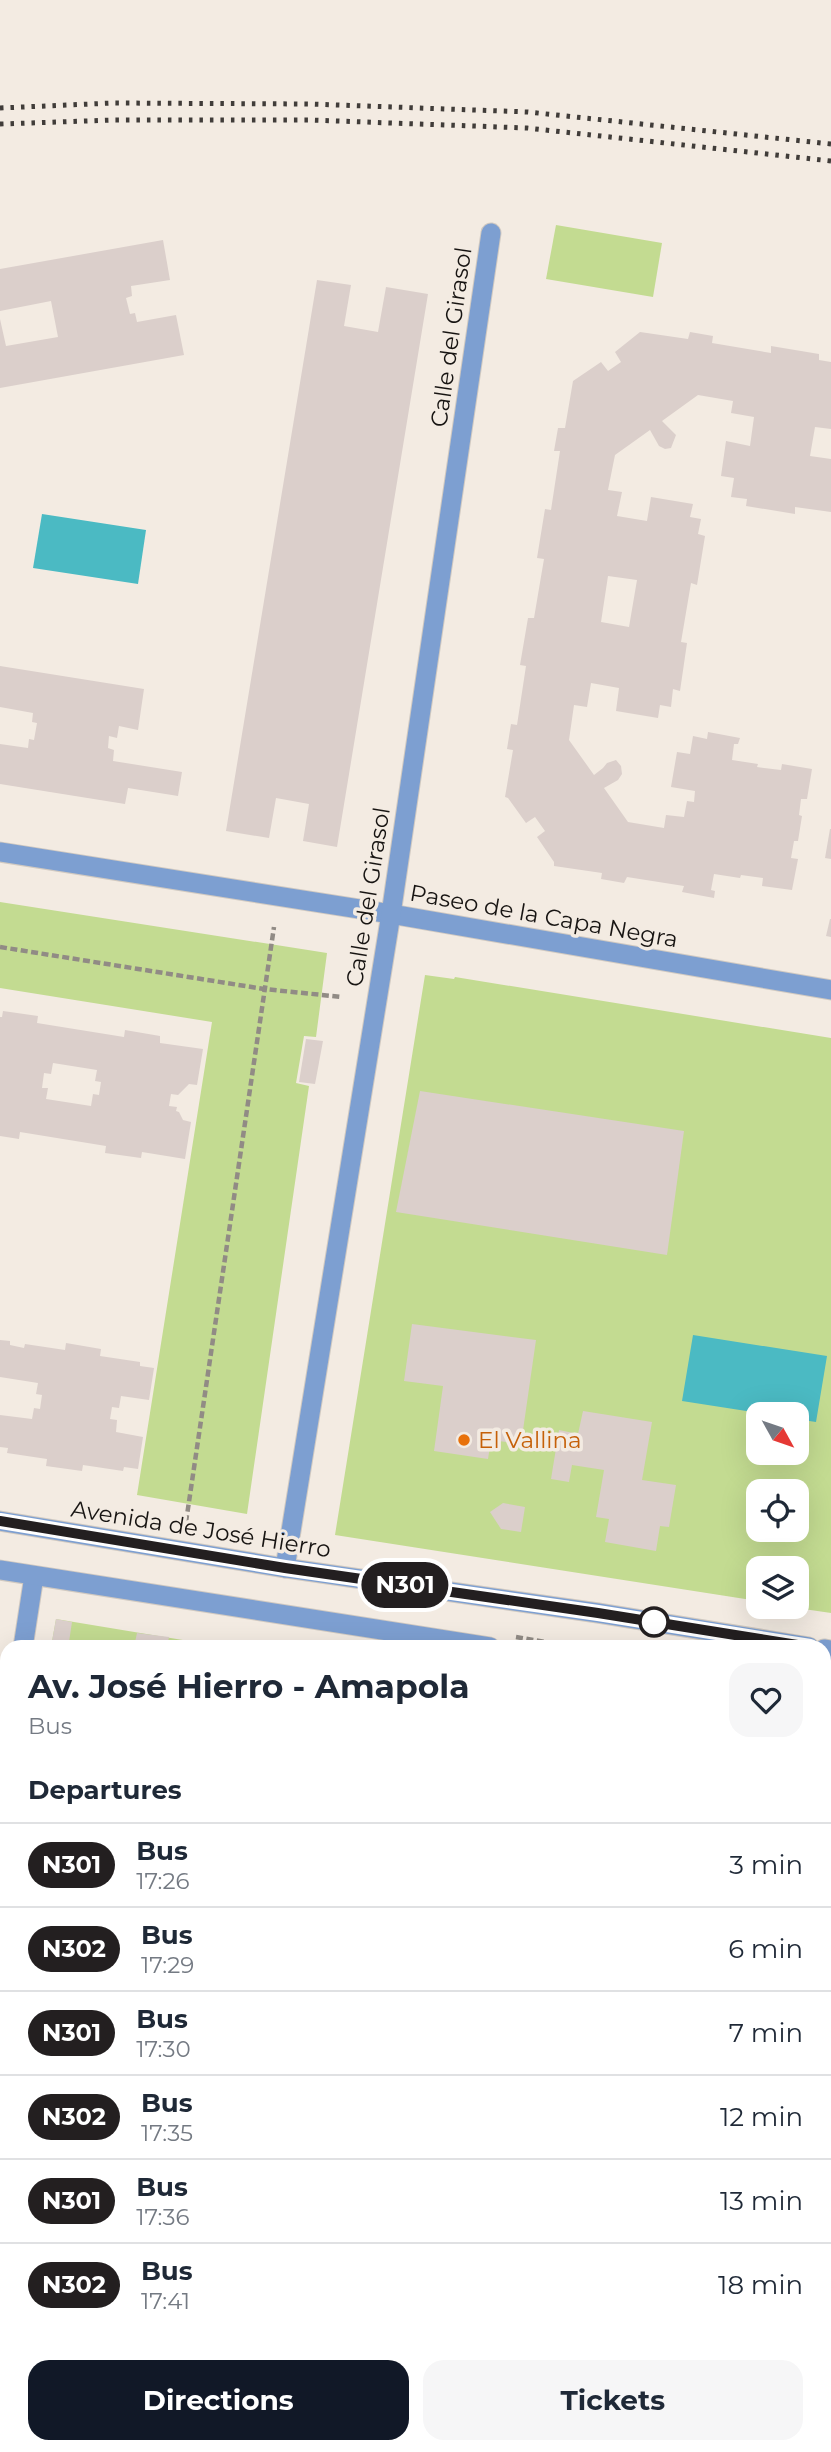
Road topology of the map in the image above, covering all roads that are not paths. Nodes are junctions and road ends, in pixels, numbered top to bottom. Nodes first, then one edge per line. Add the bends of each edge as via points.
1 (491, 233) dead end
2 (0, 852) edge
3 (391, 914) junction
4 (831, 990) edge
5 (0, 1521) edge
6 (285, 1568) junction
7 (0, 1570) edge
8 (34, 1576) junction
9 (24, 1640) edge
10 (445, 1640) edge
11 (766, 1640) edge

1 - 3 street, Calle del Girasol
2 - 3 street, Paseo de la Capa Negra
3 - 4 street, Paseo de la Capa Negra
3 - 6 street, Calle del Girasol
5 - 6 street, Avenida de José Hierro
6 - 11 street, Avenida de José Hierro
7 - 8 street
8 - 9 street
8 - 10 street

